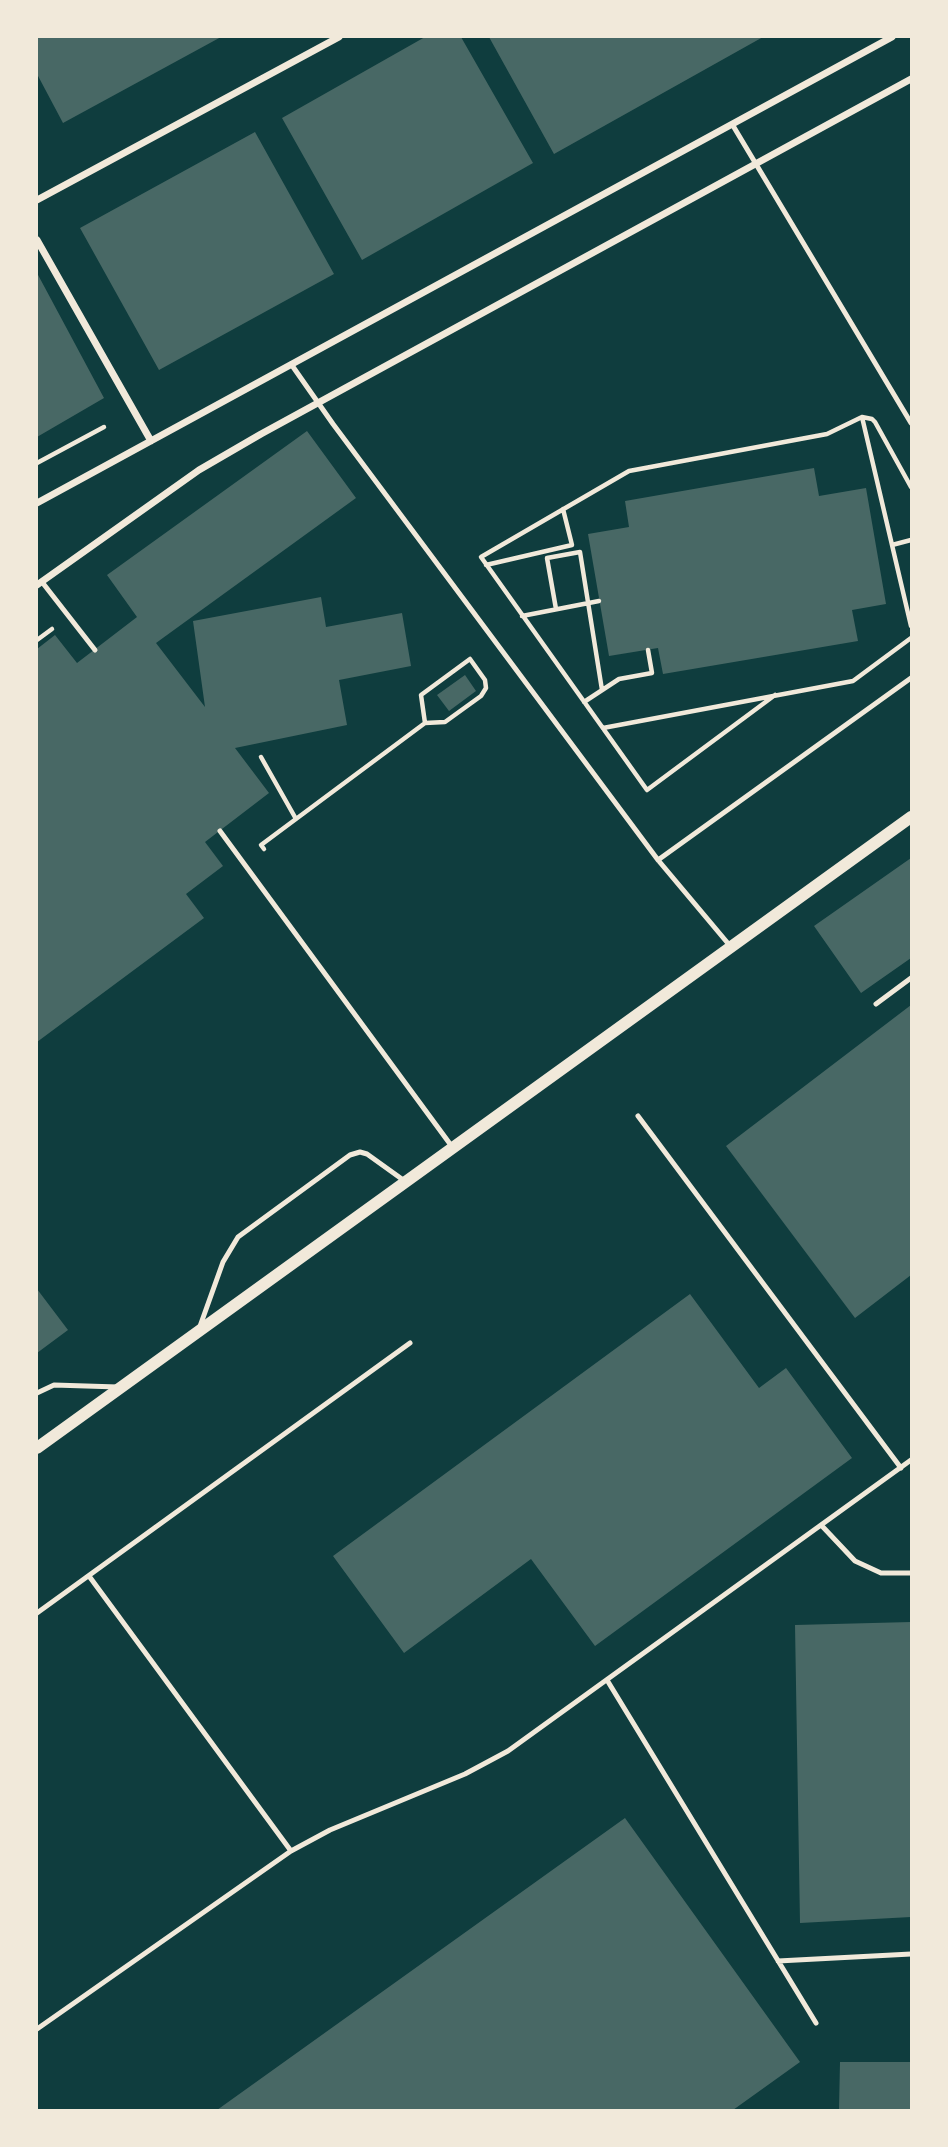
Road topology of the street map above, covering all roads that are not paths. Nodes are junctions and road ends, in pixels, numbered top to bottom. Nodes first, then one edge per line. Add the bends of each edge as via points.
1 (339, 37) edge
2 (892, 37) edge
3 (911, 79) edge
4 (732, 124) junction
5 (756, 163) junction
6 (37, 200) edge
7 (37, 240) edge
8 (292, 365) junction
9 (318, 402) junction
10 (911, 423) edge
11 (151, 441) junction
12 (37, 503) edge
13 (38, 582) edge
14 (95, 650) dead end
15 (911, 678) edge
16 (911, 817) edge
17 (220, 831) dead end
18 (659, 860) junction
19 (731, 947) junction
20 (911, 978) edge
21 (876, 1004) dead end
22 (638, 1116) dead end
23 (453, 1148) junction
24 (406, 1182) junction
25 (197, 1333) junction
26 (410, 1343) dead end
27 (121, 1387) junction
28 (37, 1393) edge
29 (37, 1448) edge
30 (911, 1460) edge
31 (901, 1468) junction
32 (821, 1526) junction
33 (911, 1573) edge
34 (89, 1576) junction
35 (37, 1614) edge
36 (607, 1680) junction
37 (291, 1851) junction
38 (911, 1954) edge
39 (778, 1961) junction
40 (816, 2023) dead end
41 (37, 2029) edge

1 - 6 street
2 - 4 street
3 - 5 street
4 - 5 lane
4 - 8 street
5 - 9 street
5 - 10 lane
7 - 11 street
8 - 9 lane
8 - 11 street
9 - 13 street via 199,470
9 - 18 lane
11 - 12 street
13 - 14 lane
15 - 18 lane
16 - 19 street
17 - 23 lane
18 - 19 lane
19 - 23 street
20 - 21 lane
22 - 31 lane
23 - 24 street
24 - 25 street
24 - 25 lane via 367,1154 350,1155 238,1237 223,1262
25 - 27 street
26 - 34 lane
27 - 28 lane via 54,1385
27 - 29 street
30 - 31 lane
31 - 32 lane
32 - 33 lane via 855,1561 881,1573
32 - 36 lane
34 - 35 lane
34 - 37 lane
36 - 37 lane via 508,1751
36 - 39 lane
37 - 41 lane
38 - 39 lane
39 - 40 lane

